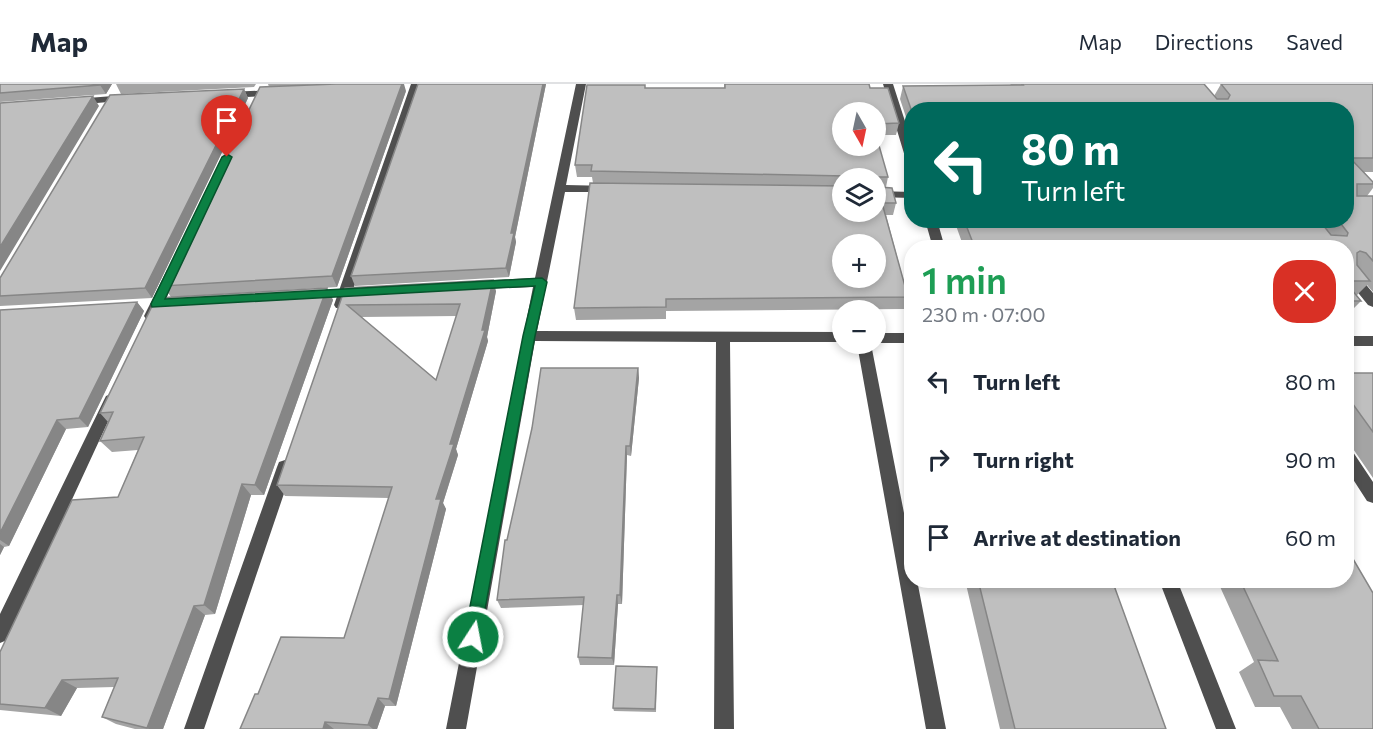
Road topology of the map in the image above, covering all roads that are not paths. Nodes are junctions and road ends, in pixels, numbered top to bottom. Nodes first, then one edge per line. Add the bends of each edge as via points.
1 (119, 84) edge
2 (582, 84) edge
3 (888, 84) edge
4 (415, 85) edge
5 (292, 92) edge
6 (258, 94) edge
7 (212, 95) edge
8 (133, 98) edge
9 (66, 102) edge
10 (107, 104) junction
11 (904, 135) edge
12 (559, 188) junction
13 (618, 189) edge
14 (886, 194) edge
15 (904, 195) edge
16 (177, 262) edge
17 (1354, 279) edge
18 (542, 282) junction
19 (460, 286) edge
20 (1373, 302) edge
21 (337, 315) edge
22 (147, 325) edge
23 (529, 336) junction
24 (723, 337) junction
25 (832, 338) edge
26 (886, 338) edge
27 (904, 338) edge
28 (1354, 340) edge
29 (1373, 341) edge
30 (866, 354) edge
31 (116, 389) edge
32 (291, 449) edge
33 (1354, 468) edge
34 (1373, 496) edge
35 (904, 558) edge
36 (910, 588) edge
37 (1171, 588) edge
38 (0, 634) edge
39 (194, 729) edge
40 (456, 729) edge
41 (724, 729) edge
42 (936, 729) edge
43 (1226, 729) edge

1 - 10 street
2 - 12 street
3 - 11 street
4 - 21 street
5 - 6 street
6 - 7 street
8 - 10 street
9 - 10 street
12 - 13 street
12 - 18 street
14 - 15 street
16 - 22 street
17 - 20 street
18 - 19 street
18 - 23 street
23 - 24 street
23 - 40 street
24 - 25 street
24 - 41 street
26 - 27 street
28 - 29 street
30 - 35 street
31 - 38 street
32 - 39 street
33 - 34 street
36 - 42 street
37 - 43 street

